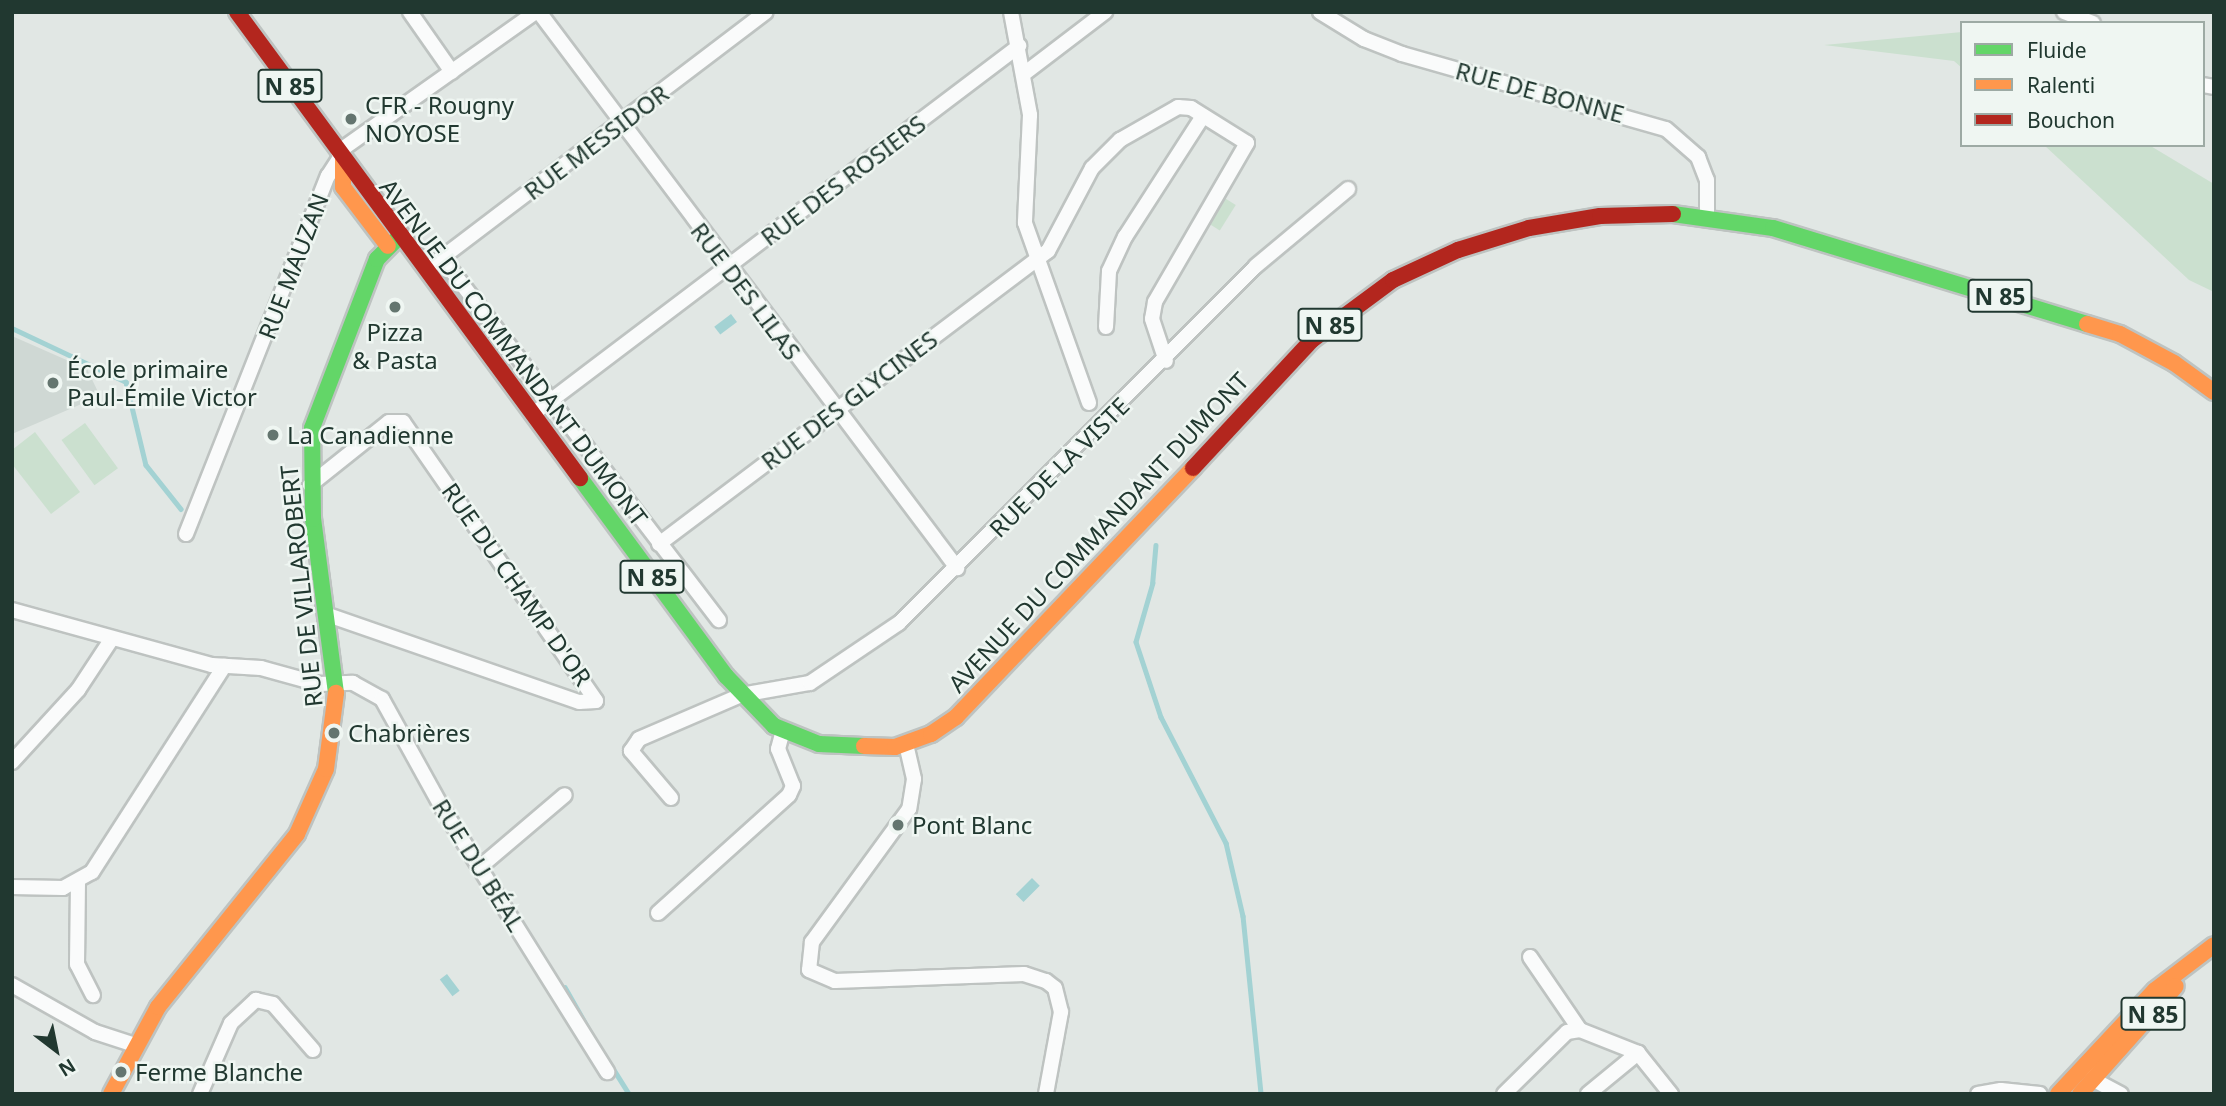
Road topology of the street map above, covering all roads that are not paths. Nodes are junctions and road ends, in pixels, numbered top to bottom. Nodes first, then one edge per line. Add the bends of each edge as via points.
1 (258, 12) edge
2 (410, 12) edge
3 (537, 12) edge
4 (766, 12) edge
5 (1011, 12) edge
6 (1105, 12) edge
7 (1320, 12) edge
8 (2064, 12) edge
9 (240, 17) edge
10 (2088, 21) edge
11 (1018, 46) junction
12 (452, 72) junction
13 (1025, 73) junction
14 (1203, 116) junction
15 (622, 124) junction
16 (341, 156) junction
17 (1348, 189) dead end
18 (1707, 216) junction
19 (394, 241) junction
20 (1039, 257) junction
21 (442, 258) junction
22 (728, 268) junction
23 (425, 271) junction
24 (474, 299) junction
25 (456, 312) junction
26 (1106, 327) dead end
27 (1166, 361) junction
28 (2214, 391) edge
29 (551, 401) junction
30 (1089, 403) dead end
31 (835, 412) junction
32 (533, 414) junction
33 (310, 485) junction
34 (186, 534) dead end
35 (659, 544) junction
36 (957, 568) junction
37 (12, 610) edge
38 (328, 615) junction
39 (719, 620) dead end
40 (111, 640) junction
41 (224, 666) junction
42 (337, 685) junction
43 (741, 695) junction
44 (783, 730) junction
45 (906, 744) junction
46 (12, 762) edge
47 (565, 795) dead end
48 (671, 798) dead end
49 (480, 867) junction
50 (78, 883) junction
51 (12, 887) edge
52 (658, 913) dead end
53 (2212, 947) edge
54 (1530, 957) dead end
55 (12, 985) edge
56 (93, 995) dead end
57 (2126, 1019) junction
58 (1580, 1030) junction
59 (135, 1045) junction
60 (313, 1050) dead end
61 (1638, 1053) junction
62 (607, 1072) dead end
63 (2094, 1079) junction
64 (111, 1094) edge
65 (201, 1094) edge
66 (1046, 1094) edge
67 (1504, 1094) edge
68 (1588, 1094) edge
69 (1671, 1094) edge
70 (1978, 1094) edge
71 (2040, 1094) edge
72 (2059, 1094) edge
73 (2080, 1094) edge
74 (2121, 1094) edge

1 - 9 street
2 - 12 street
3 - 12 street
3 - 15 street, RUE DES LILAS
4 - 15 street, RUE MESSIDOR
5 - 11 street
6 - 13 street
7 - 18 street, RUE DE BONNE via 1364,39 1402,54 1666,129 1698,157 1707,180
8 - 10 street
9 - 16 main road, AVENUE DU COMMANDANT DUMONT / N 85
11 - 13 street
11 - 22 street, RUE DES ROSIERS
12 - 16 street
13 - 20 street via 1030,115 1025,223
14 - 20 street, RUE DES GLYCINES via 1178,107 1120,140 1092,168 1056,242
14 - 26 street via 1125,237 1109,271
14 - 27 street via 1247,143 1155,302 1152,319
15 - 21 street, RUE MESSIDOR
15 - 22 street, RUE DES LILAS
16 - 19 main road, AVENUE DU COMMANDANT DUMONT / N 85
16 - 34 street, RUE MAUZAN via 328,176
17 - 27 street, RUE DE LA VISTE via 1256,266
18 - 28 main road, N 85 via 1830,243 2120,334
18 - 45 main road, AVENUE DU COMMANDANT DUMONT / N 85 via 1600,216 1529,228 1421,266 1366,297 1273,378 996,680 942,727
19 - 23 main road, AVENUE DU COMMANDANT DUMONT / N 85
19 - 33 main road, RUE DE VILLAROBERT via 353,312 322,395 312,428
20 - 30 street
20 - 31 street, RUE DES GLYCINES
21 - 23 street, RUE MESSIDOR
21 - 24 street
22 - 29 street, RUE DES ROSIERS
22 - 31 street, RUE DES LILAS
23 - 25 main road, AVENUE DU COMMANDANT DUMONT / N 85
24 - 25 street
24 - 29 street
25 - 32 main road, AVENUE DU COMMANDANT DUMONT / N 85
27 - 36 street, RUE DE LA VISTE
29 - 32 street, RUE DES ROSIERS
29 - 35 street
31 - 35 street, RUE DES GLYCINES
31 - 36 street, RUE DES LILAS
32 - 43 main road, AVENUE DU COMMANDANT DUMONT / N 85
33 - 38 main road, RUE DE VILLAROBERT
33 - 38 street, RUE DU CHAMP D'OR via 389,422 403,422 594,694 593,704
35 - 39 street
36 - 43 street, RUE DE LA VISTE via 905,618 822,677 799,687
37 - 40 street, RUE DU BÉAL
38 - 42 main road, RUE DE VILLAROBERT
40 - 41 street, RUE DU BÉAL
40 - 46 street via 78,690
41 - 42 street, RUE DU BÉAL via 261,668 307,682
41 - 50 street via 102,860
42 - 49 street, RUE DU BÉAL via 367,687 383,699
42 - 59 main road, RUE DE VILLAROBERT via 326,769 297,834 184,971
43 - 44 main road, AVENUE DU COMMANDANT DUMONT / N 85
43 - 48 street, RUE DE LA VISTE via 651,730 633,746 631,751
44 - 45 main road, AVENUE DU COMMANDANT DUMONT / N 85 via 835,746 872,749
44 - 52 street via 778,748 791,779 789,795
45 - 66 street via 914,779 909,809 812,942 809,970 835,981 1024,974 1046,981 1055,988 1061,1012
47 - 49 street
49 - 62 street, RUE DU BÉAL
50 - 51 street via 45,890
50 - 56 street via 77,964
53 - 57 main road, N 85
53 - 63 main road, N 85
54 - 58 street
55 - 59 street via 95,1032
57 - 63 street via 2092,1070
57 - 72 main road, N 85
58 - 61 street
58 - 67 street via 1567,1032
59 - 64 main road, RUE DE VILLAROBERT
60 - 65 street via 273,1004 256,1000 231,1023
61 - 68 street
61 - 69 street
63 - 73 main road, N 85
63 - 74 street
70 - 71 street via 2001,1090

